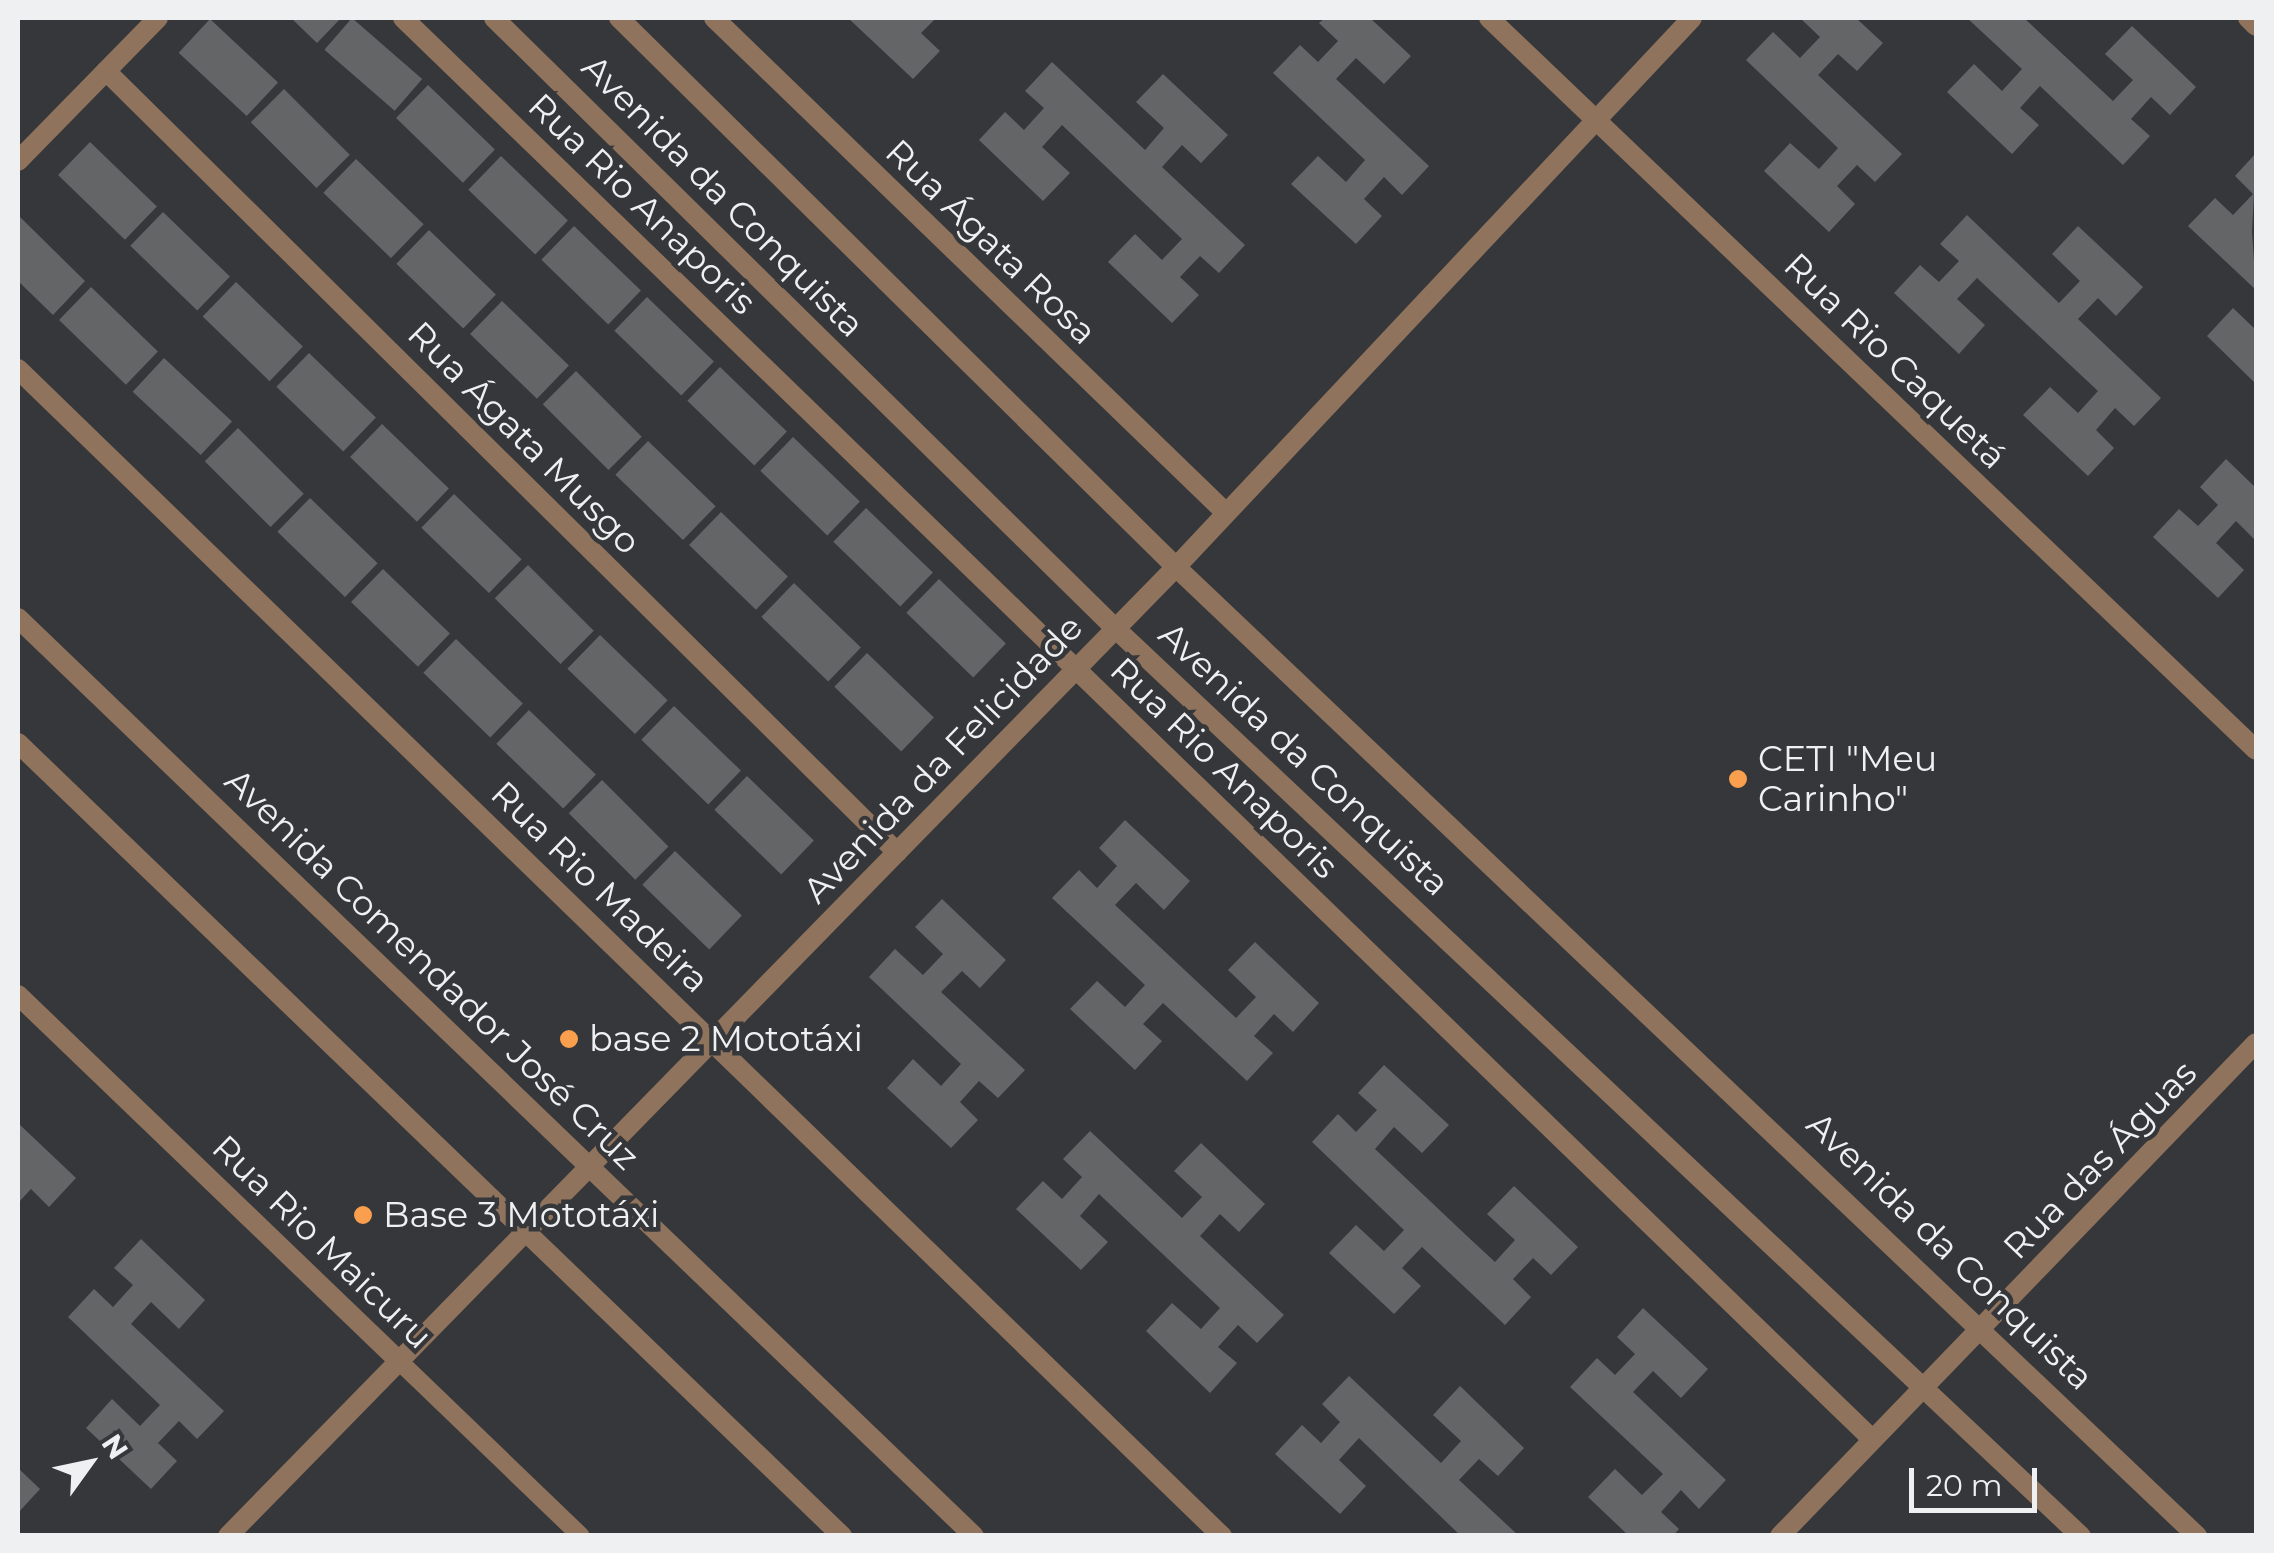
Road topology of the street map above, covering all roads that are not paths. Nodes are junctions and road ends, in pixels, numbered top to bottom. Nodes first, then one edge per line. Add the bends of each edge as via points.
1 (158, 18) edge
2 (403, 18) edge
3 (494, 18) edge
4 (619, 18) edge
5 (714, 18) edge
6 (1489, 18) edge
7 (1692, 18) edge
8 (2248, 18) edge
9 (2256, 26) edge
10 (106, 71) junction
11 (1594, 120) junction
12 (18, 160) edge
13 (18, 369) edge
14 (1225, 512) junction
15 (1176, 567) junction
16 (18, 618) edge
17 (1116, 629) junction
18 (1076, 670) junction
19 (18, 743) edge
20 (2256, 750) edge
21 (897, 852) junction
22 (18, 995) edge
23 (713, 1042) junction
24 (2256, 1043) edge
25 (593, 1167) junction
26 (525, 1237) junction
27 (1986, 1326) junction
28 (398, 1361) junction
29 (1925, 1384) junction
30 (1872, 1439) junction
31 (228, 1536) edge
32 (581, 1536) edge
33 (842, 1536) edge
34 (974, 1536) edge
35 (1222, 1536) edge
36 (1780, 1536) edge
37 (2081, 1536) edge
38 (2197, 1536) edge

1 - 10 street
2 - 18 street, Rua Rio Anaporis
3 - 17 street, Avenida da Conquista
4 - 15 street, Avenida da Conquista
5 - 14 street, Rua Ágata Rosa
6 - 11 street, Rua Rio Caquetá
7 - 11 street, Avenida da Felicidade
8 - 9 street
10 - 12 street
10 - 21 street, Rua Ágata Musgo
11 - 14 street, Avenida da Felicidade
11 - 20 street, Rua Rio Caquetá
13 - 23 street, Rua Rio Madeira
14 - 15 street, Avenida da Felicidade
15 - 17 street, Avenida da Felicidade
15 - 27 street, Avenida da Conquista
16 - 25 street, Avenida Comendador José Cruz
17 - 18 street, Avenida da Felicidade
17 - 29 street, Avenida da Conquista
18 - 21 street, Avenida da Felicidade
18 - 30 street, Rua Rio Anaporis
19 - 26 street
21 - 23 street, Avenida da Felicidade
22 - 28 street, Rua Rio Maicuru
23 - 25 street, Avenida da Felicidade
23 - 35 street, Rua Rio Madeira
24 - 27 street, Rua das Águas
25 - 26 street, Avenida da Felicidade
25 - 34 street, Avenida Comendador José Cruz
26 - 28 street, Avenida da Felicidade
26 - 33 street
27 - 29 street, Rua das Águas
27 - 38 street, Avenida da Conquista
28 - 31 street, Avenida da Felicidade
28 - 32 lane, Rua Rio Maicuru
29 - 30 street, Rua das Águas
29 - 37 street, Avenida da Conquista
30 - 36 street, Rua das Águas

